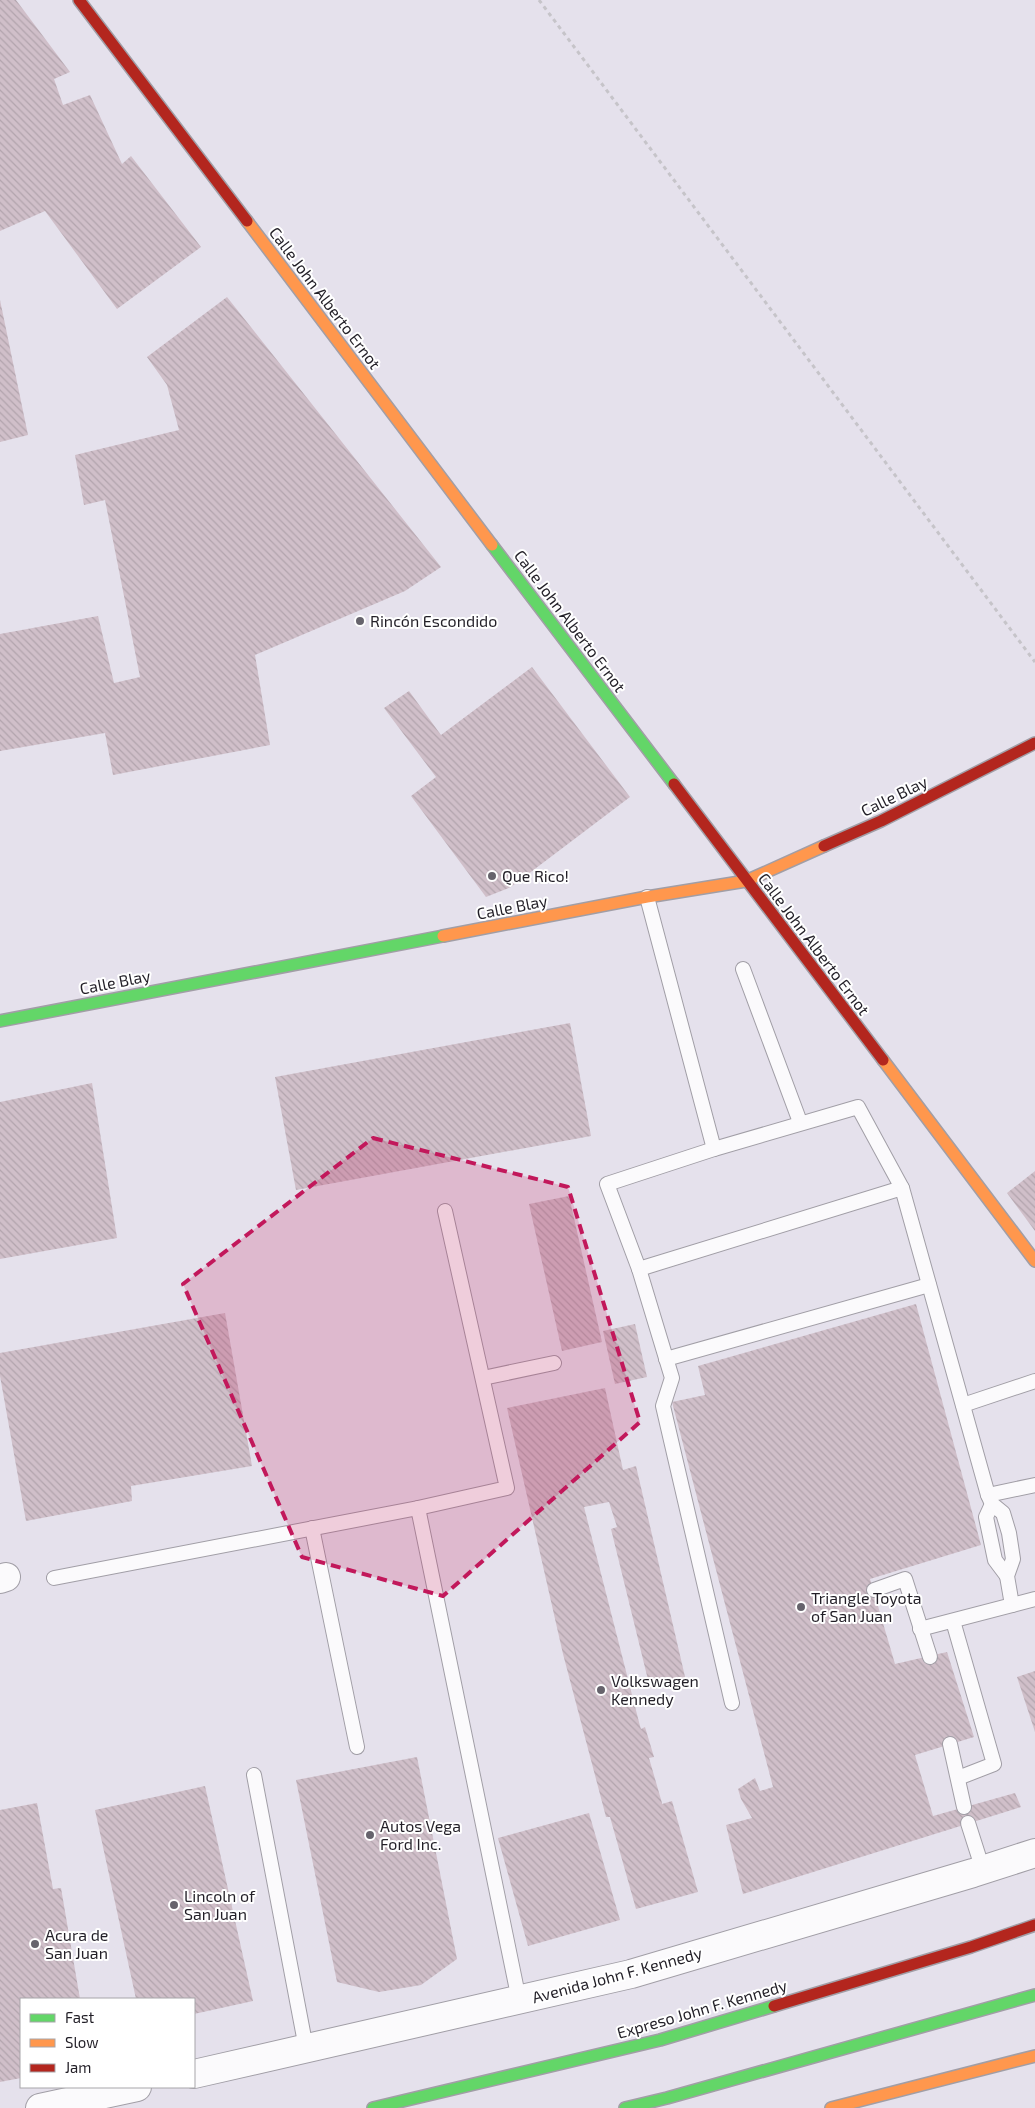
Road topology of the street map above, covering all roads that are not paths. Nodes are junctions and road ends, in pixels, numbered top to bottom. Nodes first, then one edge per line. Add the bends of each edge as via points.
1 (79, 0) edge
2 (1035, 743) edge
3 (746, 881) junction
4 (647, 897) junction
5 (743, 969) dead end
6 (0, 1021) edge
7 (800, 1122) junction
8 (714, 1149) junction
9 (902, 1188) junction
10 (445, 1211) dead end
11 (1035, 1261) edge
12 (639, 1270) junction
13 (928, 1285) junction
14 (666, 1359) junction
15 (554, 1363) dead end
16 (483, 1378) junction
17 (1035, 1381) edge
18 (963, 1405) junction
19 (1035, 1485) edge
20 (990, 1499) junction
21 (418, 1508) junction
22 (312, 1528) junction
23 (1007, 1576) junction
24 (54, 1578) dead end
25 (874, 1590) dead end
26 (1035, 1598) edge
27 (1012, 1605) junction
28 (953, 1621) junction
29 (728, 1623) dead end
30 (715, 1627) junction
31 (920, 1629) junction
32 (930, 1657) dead end
33 (732, 1703) dead end
34 (950, 1744) dead end
35 (357, 1747) dead end
36 (254, 1774) dead end
37 (958, 1778) junction
38 (964, 1807) dead end
39 (968, 1823) dead end
40 (1035, 1853) edge
41 (983, 1870) junction
42 (1035, 1925) edge
43 (1035, 1995) edge
44 (519, 2000) junction
45 (306, 2048) junction
46 (1035, 2056) edge
47 (195, 2074) edge
48 (132, 2088) edge
49 (40, 2108) edge
50 (373, 2108) edge
51 (625, 2108) edge
52 (831, 2108) edge

1 - 3 main road, Calle John Alberto Ernot
2 - 3 main road, Calle Blay via 881,821
3 - 4 main road, Calle Blay
3 - 11 main road, Calle John Alberto Ernot
4 - 6 main road, Calle Blay
4 - 8 lane
5 - 7 lane
7 - 8 lane
7 - 9 lane via 858,1107
8 - 12 lane via 607,1184
9 - 12 lane
9 - 13 lane
10 - 16 lane
12 - 14 lane
13 - 14 lane
13 - 18 lane
14 - 30 lane via 672,1378 663,1406
15 - 16 lane
16 - 21 lane via 507,1488
17 - 18 lane
18 - 20 lane
19 - 20 lane
20 - 23 lane via 986,1517 995,1560
20 - 23 lane via 1003,1513 1009,1533 1013,1560
21 - 22 lane
21 - 44 lane
22 - 24 lane
22 - 35 lane
23 - 27 lane
25 - 31 lane via 905,1579
26 - 27 lane
27 - 28 lane
28 - 31 lane
28 - 37 lane via 994,1764
29 - 30 lane
30 - 33 lane
31 - 32 lane
34 - 37 lane
36 - 45 lane
37 - 38 lane
39 - 41 lane
40 - 41 street, Avenida John F. Kennedy
41 - 44 street, Avenida John F. Kennedy via 631,1974
42 - 50 main road, Expreso John F. Kennedy via 660,2040
43 - 51 main road
44 - 45 street, Avenida John F. Kennedy
45 - 47 street, Avenida John F. Kennedy
46 - 52 main road
48 - 49 street

